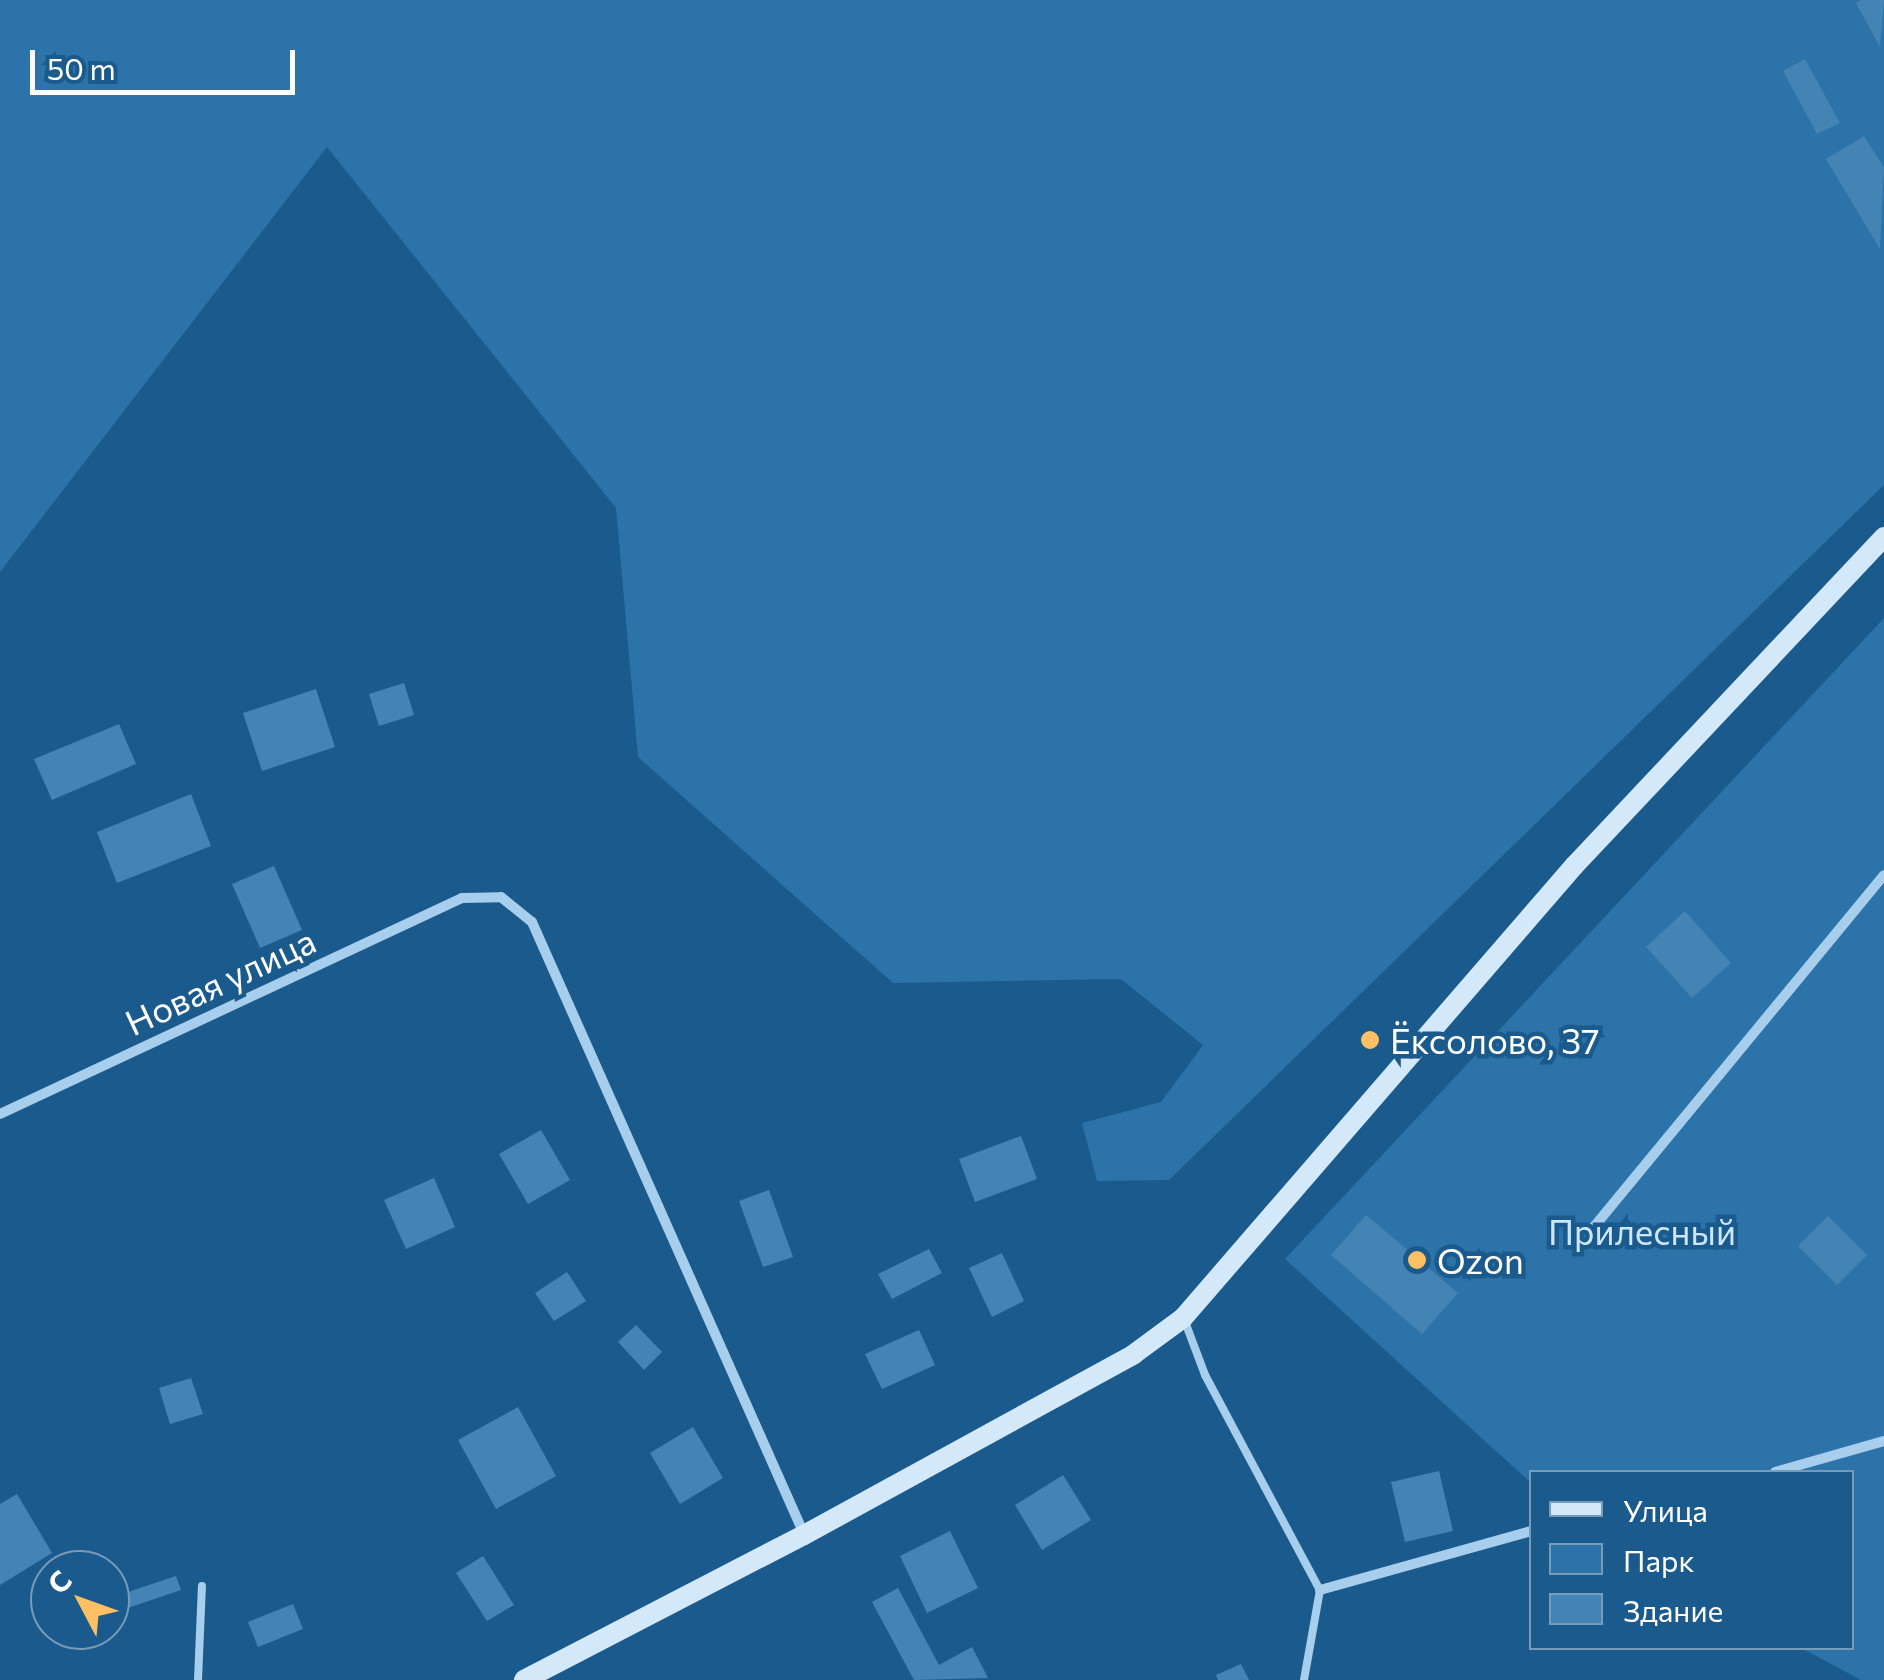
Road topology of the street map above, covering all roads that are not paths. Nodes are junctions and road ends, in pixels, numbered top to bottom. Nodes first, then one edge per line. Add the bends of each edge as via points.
1 (1884, 537) edge
2 (1884, 875) edge
3 (0, 1114) edge
4 (1593, 1228) dead end
5 (1183, 1318) junction
6 (1884, 1441) edge
7 (1782, 1470) edge
8 (1529, 1532) edge
9 (804, 1535) junction
10 (202, 1586) dead end
11 (1320, 1590) junction
12 (198, 1680) edge
13 (524, 1680) edge
14 (1304, 1680) edge

1 - 5 street via 1574,866
2 - 4 street
3 - 9 street, Новая улица via 462,898 502,897 532,922
5 - 9 street via 1134,1354
5 - 11 lane via 1204,1375
6 - 7 street
8 - 11 street
9 - 13 street
10 - 12 lane
11 - 14 lane

